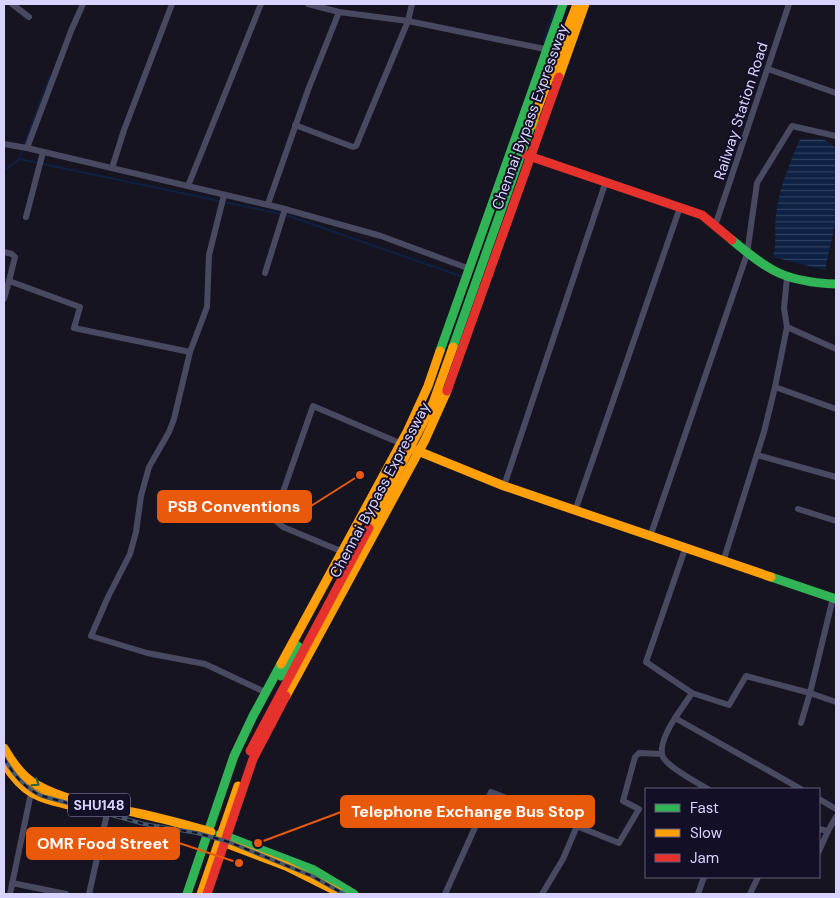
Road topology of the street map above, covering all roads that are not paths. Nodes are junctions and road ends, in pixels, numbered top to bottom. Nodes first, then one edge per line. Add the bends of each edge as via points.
1 (12, 4) edge
2 (83, 4) edge
3 (172, 4) edge
4 (261, 4) edge
5 (308, 4) edge
6 (412, 4) edge
7 (562, 4) edge
8 (569, 4) edge
9 (577, 4) edge
10 (586, 4) edge
11 (790, 4) edge
12 (339, 12) junction
13 (29, 17) dead end
14 (408, 21) junction
15 (542, 48) junction
16 (768, 69) junction
17 (836, 93) edge
18 (528, 124) junction
19 (295, 126) junction
20 (836, 136) edge
21 (4, 144) edge
22 (27, 148) junction
23 (43, 152) junction
24 (517, 155) junction
25 (112, 168) junction
26 (188, 186) junction
27 (604, 187) junction
28 (223, 199) junction
29 (268, 204) junction
30 (285, 209) junction
31 (678, 213) junction
32 (26, 216) dead end
33 (712, 223) junction
34 (4, 252) edge
35 (747, 254) junction
36 (471, 269) junction
37 (265, 273) dead end
38 (787, 278) junction
39 (9, 281) junction
40 (836, 284) edge
41 (4, 298) edge
42 (787, 328) junction
43 (836, 349) edge
44 (190, 352) junction
45 (775, 386) junction
46 (836, 409) edge
47 (408, 447) junction
48 (757, 455) junction
49 (836, 477) edge
50 (504, 486) junction
51 (798, 509) dead end
52 (575, 511) junction
53 (836, 521) edge
54 (650, 537) junction
55 (685, 549) junction
56 (348, 554) junction
57 (723, 562) junction
58 (834, 599) edge
59 (692, 693) junction
60 (810, 693) junction
61 (270, 694) junction
62 (836, 702) edge
63 (675, 718) junction
64 (801, 723) dead end
65 (4, 748) edge
66 (662, 754) junction
67 (4, 762) edge
68 (706, 788) edge
69 (799, 788) edge
70 (31, 793) junction
71 (820, 799) edge
72 (835, 806) edge
73 (643, 810) edge
74 (107, 814) junction
75 (836, 817) edge
76 (577, 826) junction
77 (820, 829) edge
78 (828, 831) junction
79 (215, 836) junction
80 (820, 849) edge
81 (704, 878) edge
82 (758, 878) edge
83 (12, 883) junction
84 (10, 894) edge
85 (66, 894) edge
86 (89, 894) edge
87 (187, 894) edge
88 (192, 894) edge
89 (201, 894) edge
90 (207, 894) edge
91 (341, 894) edge
92 (354, 894) edge
93 (445, 894) edge
94 (542, 894) edge
95 (698, 894) edge
96 (750, 894) edge

1 - 13 street
2 - 22 street
3 - 25 street
4 - 26 street
5 - 12 street
6 - 14 street
7 - 15 main road
7 - 87 main road, Chennai Bypass Expressway via 428,386 407,432 249,724 234,756
8 - 18 main road
9 - 18 main road
10 - 18 main road via 544,122
10 - 90 main road, Chennai Bypass Expressway via 446,393 425,440 260,743
11 - 16 street, Railway Station Road
12 - 14 street
12 - 19 street
14 - 15 street
14 - 19 street via 356,146
15 - 18 main road via 521,114
16 - 17 street
16 - 33 street, Railway Station Road
18 - 24 main road
19 - 29 street
20 - 35 street via 792,126 757,184
21 - 22 street
22 - 23 street
23 - 25 street
23 - 32 street
24 - 27 main road
24 - 33 main road via 702,216
24 - 36 main road
25 - 26 street
26 - 28 street
27 - 31 main road
27 - 50 street
28 - 29 street
28 - 44 street via 209,255 207,306
29 - 30 street
30 - 36 street via 381,236
30 - 37 street
31 - 33 main road
31 - 52 street
33 - 35 main road
34 - 39 street via 15,257
35 - 38 main road
35 - 54 street
36 - 47 main road via 436,396
38 - 40 main road
38 - 42 street via 784,308
39 - 41 street
39 - 44 street via 80,306 74,328
42 - 43 street
42 - 45 street
44 - 61 street via 174,419 149,467 130,554 90,636 147,653 205,664
45 - 46 street
45 - 48 street
47 - 50 main road
47 - 56 main road
47 - 56 street via 313,406 276,512 276,521 283,528
47 - 79 main road via 259,732
48 - 49 street
48 - 57 street
50 - 52 main road
51 - 53 street
52 - 54 main road
54 - 55 main road
55 - 57 main road
55 - 59 street via 646,662
56 - 61 main road
57 - 58 main road
58 - 60 street
59 - 60 street via 729,706 746,676
59 - 63 street
60 - 62 street
60 - 64 street
61 - 79 main road via 237,762
63 - 66 street via 667,729
63 - 69 street
65 -> 79 main road, SHU148 via 24,774 49,791 84,802 167,819
66 - 68 street via 665,761
66 - 73 street via 639,753 635,757 623,801
67 - 70 main road, SHU148 via 17,782
70 - 74 main road, SHU148
70 - 83 street
71 - 72 street
73 - 76 street via 619,842
74 - 79 main road, SHU148
74 - 86 street
75 - 78 street
76 - 93 street via 492,792
76 - 94 street via 563,859
77 - 78 street
78 - 80 street
79 - 88 main road
79 - 89 main road
79 - 91 main road, SHU148 via 307,875
79 - 92 main road, SHU148 via 314,870
81 - 95 street
82 - 96 street
83 - 84 street
83 - 85 street

